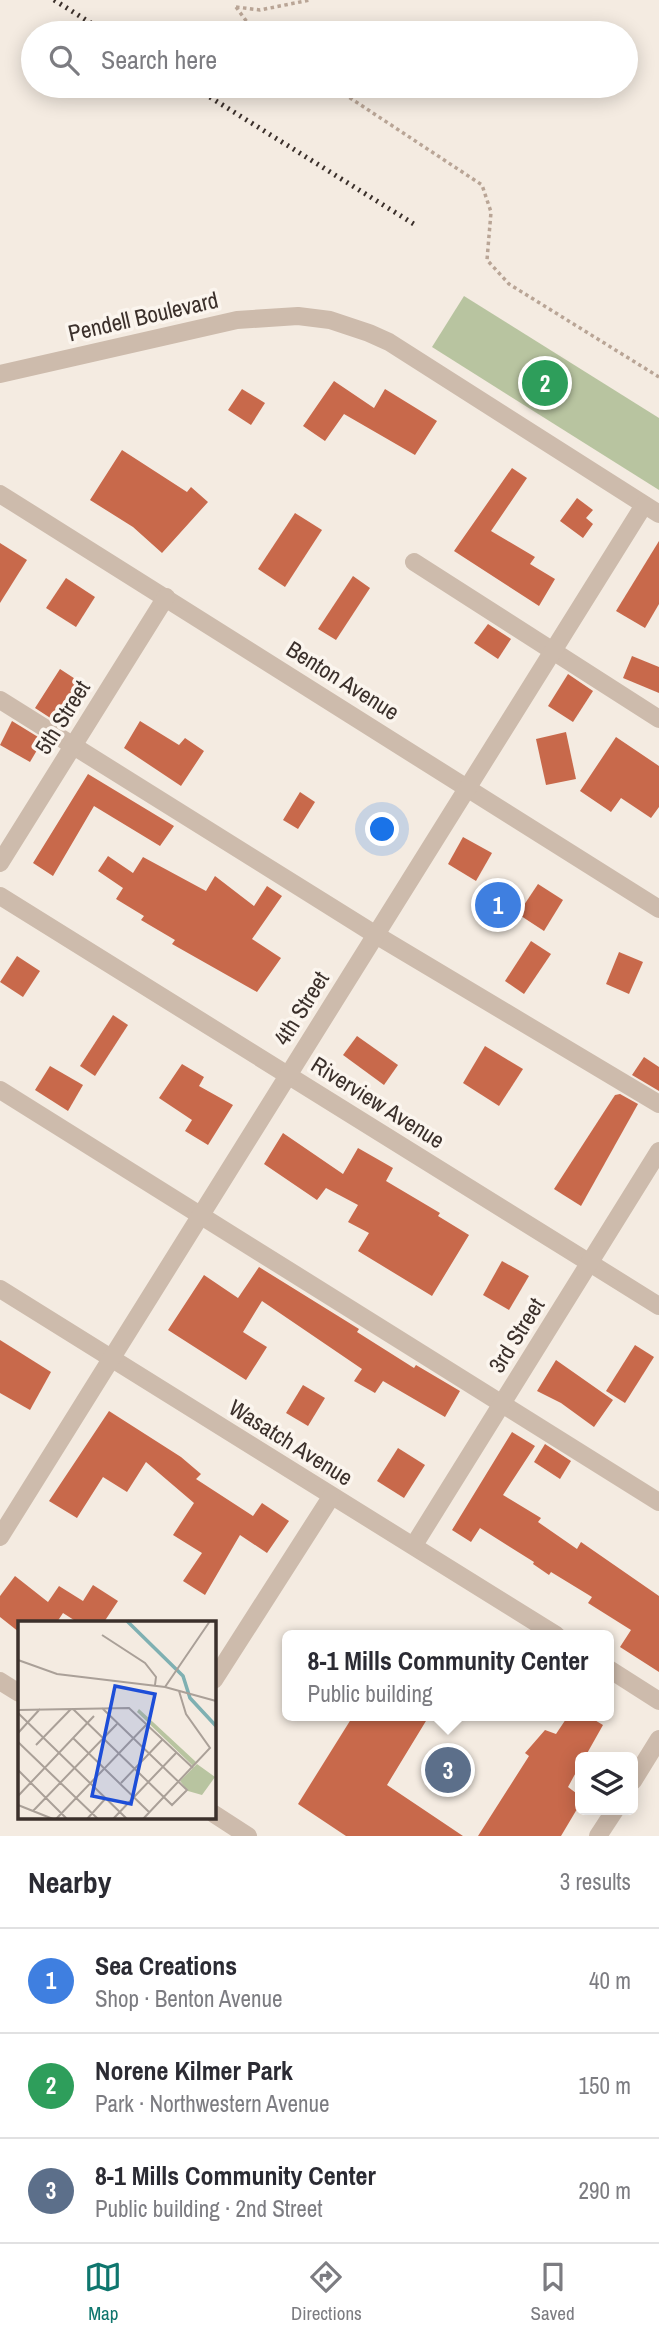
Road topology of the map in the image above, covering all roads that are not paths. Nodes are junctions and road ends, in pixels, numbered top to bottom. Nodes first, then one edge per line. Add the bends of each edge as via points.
1 (0, 374) edge
2 (0, 494) edge
3 (652, 510) edge
4 (414, 562) dead end
5 (166, 597) junction
6 (552, 653) junction
7 (0, 700) edge
8 (659, 719) edge
9 (73, 746) junction
10 (468, 788) junction
11 (0, 863) edge
12 (0, 896) edge
13 (659, 909) edge
14 (376, 935) junction
15 (288, 1076) junction
16 (0, 1090) edge
17 (659, 1104) edge
18 (659, 1151) edge
19 (201, 1215) junction
20 (590, 1262) junction
21 (0, 1289) edge
22 (659, 1306) edge
23 (111, 1359) junction
24 (502, 1404) junction
25 (331, 1497) junction
26 (659, 1502) edge
27 (0, 1537) edge
28 (414, 1545) junction
29 (548, 1630) edge
30 (614, 1672) edge
31 (215, 1678) edge
32 (0, 1681) edge
33 (18, 1692) edge
34 (659, 1701) edge
35 (659, 1739) edge
36 (638, 1773) edge
37 (215, 1815) edge
38 (612, 1815) edge
39 (240, 1834) edge
40 (598, 1836) edge

1 - 3 street, Pendell Boulevard via 237,320 298,316 330,320 389,342
2 - 5 street, Benton Avenue
3 - 6 street, 4th Street
4 - 6 street
5 - 9 street, 5th Street
5 - 10 street, Benton Avenue
6 - 8 street
6 - 10 street, 4th Street
7 - 9 street
9 - 11 street, 5th Street
9 - 14 street
10 - 13 street, Benton Avenue
10 - 14 street, 4th Street
12 - 15 street, Riverview Avenue
14 - 15 street, 4th Street
14 - 17 street
15 - 19 street, 4th Street
15 - 20 street, Riverview Avenue
16 - 19 street
18 - 20 street, 3rd Street
19 - 23 street, 4th Street
19 - 24 street
20 - 22 street, Riverview Avenue
20 - 24 street, 3rd Street
21 - 23 street, Wasatch Avenue
23 - 25 street, Wasatch Avenue
23 - 27 street, 4th Street
24 - 26 street
24 - 28 street, 3rd Street
25 - 28 street, Wasatch Avenue
25 - 31 street
28 - 29 street, Wasatch Avenue
30 - 34 street
32 - 33 street
35 - 36 street
37 - 39 street
38 - 40 street

